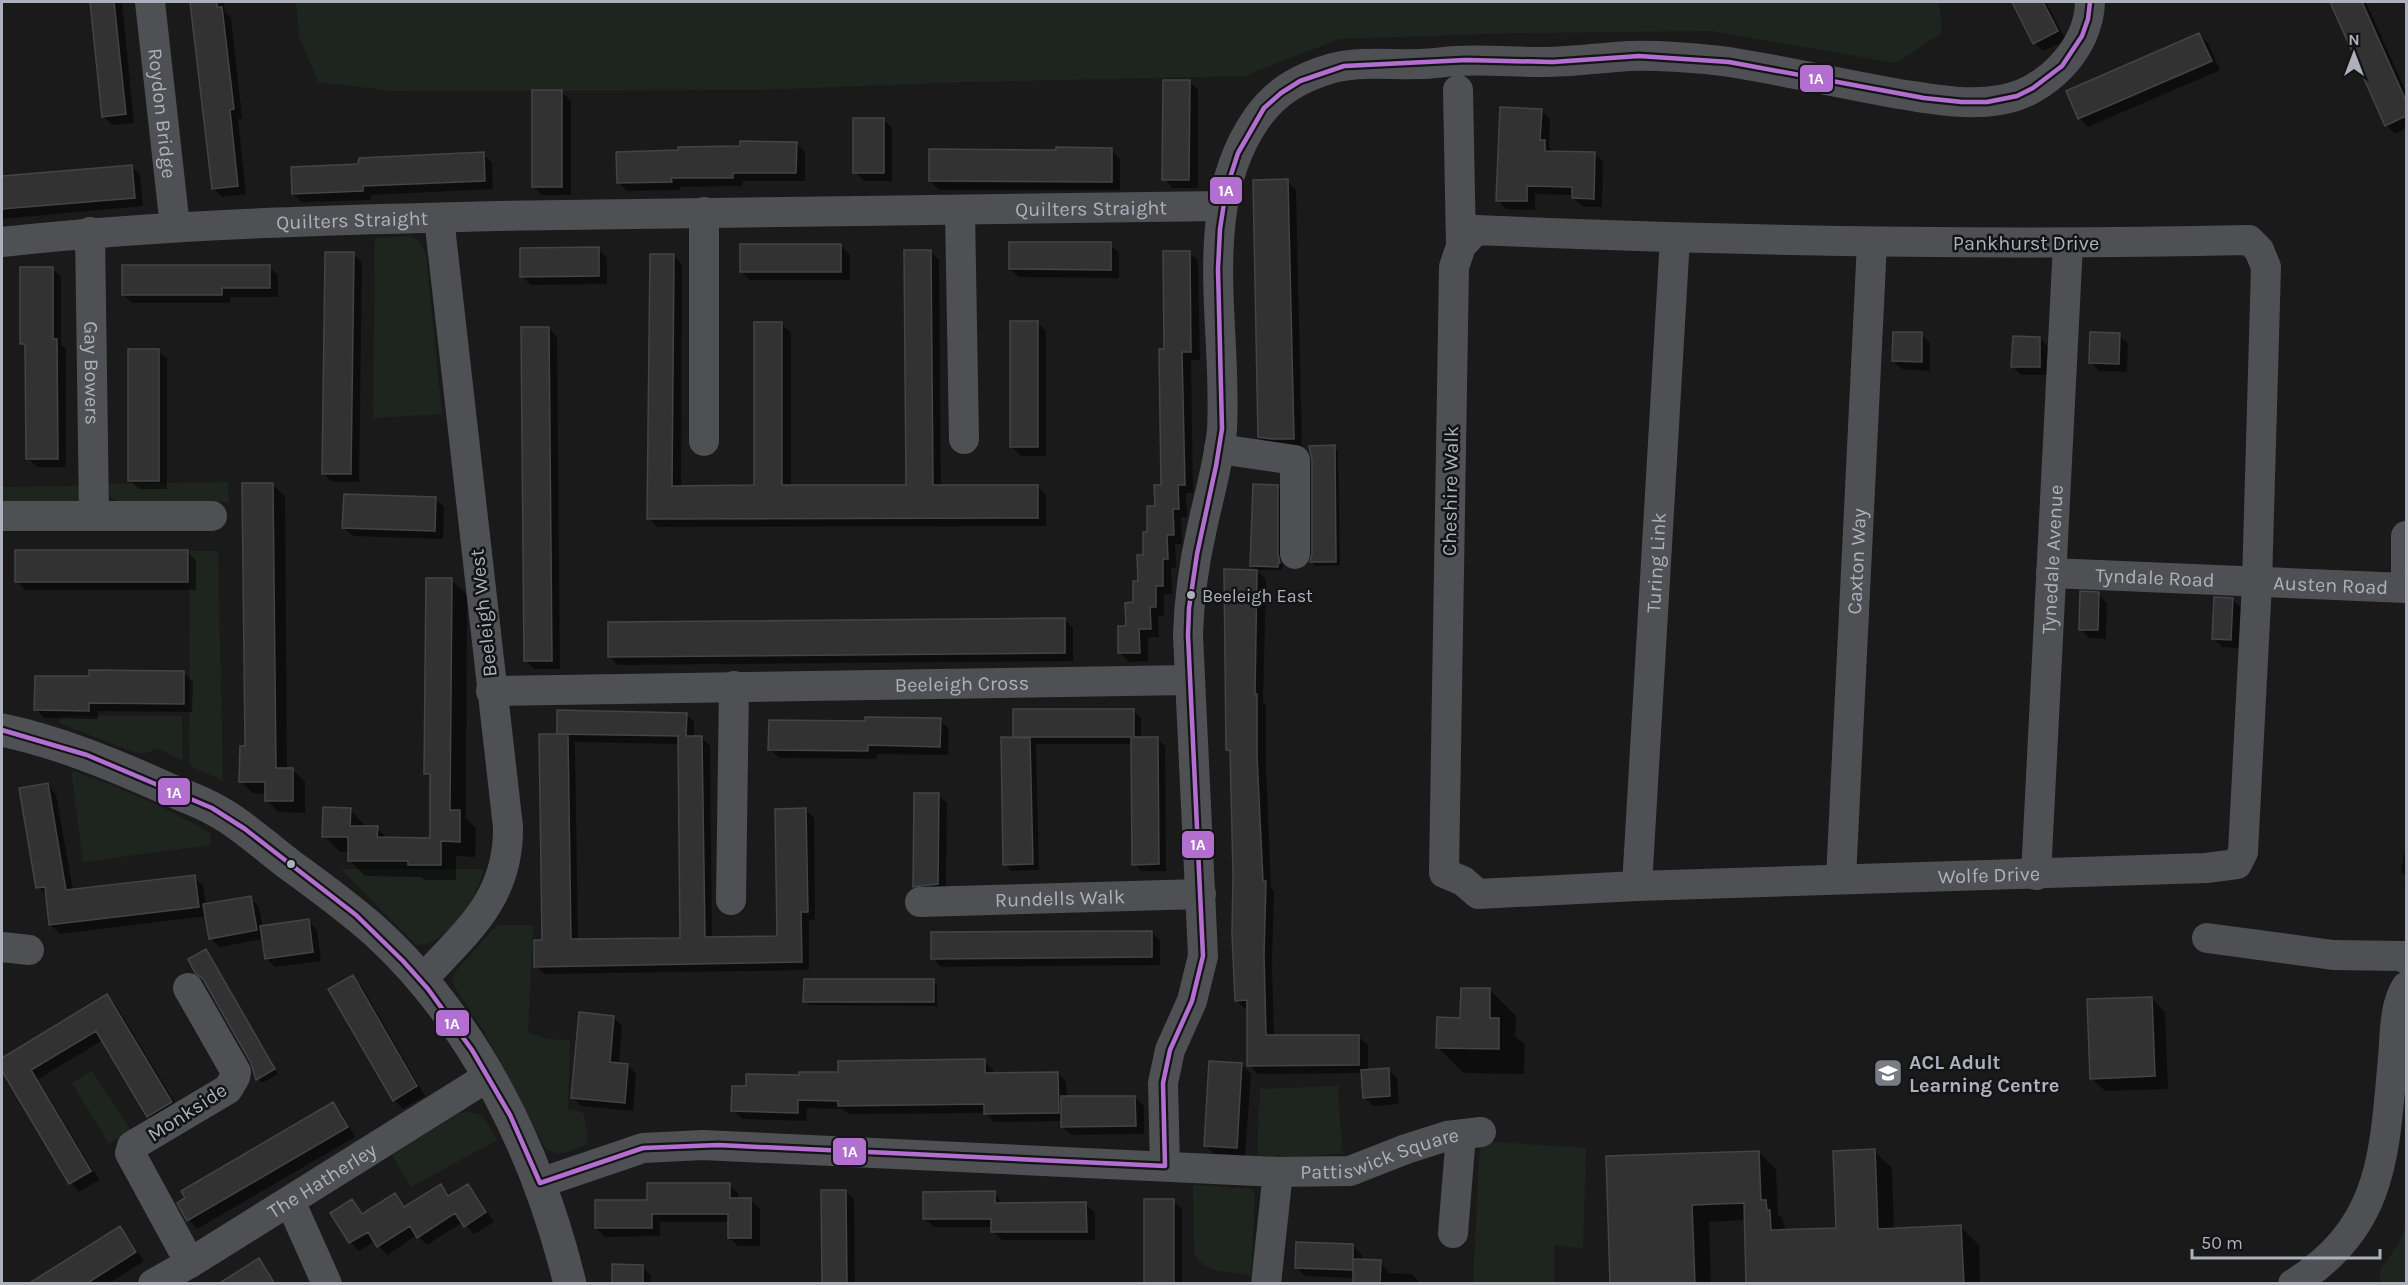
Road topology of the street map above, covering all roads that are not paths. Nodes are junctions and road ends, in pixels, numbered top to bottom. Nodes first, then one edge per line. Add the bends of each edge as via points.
1 (150, 2) edge
2 (2090, 2) edge
3 (1458, 90) dead end
4 (1222, 206) junction
5 (960, 211) junction
6 (704, 212) junction
7 (439, 218) junction
8 (175, 227) junction
9 (90, 232) junction
10 (1675, 238) junction
11 (2, 242) edge
12 (1872, 243) junction
13 (2068, 244) junction
14 (1461, 246) junction
15 (964, 439) dead end
16 (704, 441) dead end
17 (1219, 449) junction
18 (94, 515) junction
19 (2, 516) edge
20 (212, 516) dead end
21 (2406, 536) edge
22 (1295, 554) dead end
23 (2051, 573) junction
24 (2406, 575) edge
25 (2257, 583) junction
26 (2406, 588) edge
27 (1190, 680) junction
28 (734, 686) junction
29 (491, 691) junction
30 (2, 730) edge
31 (2036, 875) junction
32 (1841, 879) junction
33 (1463, 881) joint
34 (1637, 886) junction
35 (1201, 894) junction
36 (731, 900) dead end
37 (920, 902) dead end
38 (2207, 938) dead end
39 (2406, 958) edge
40 (421, 981) junction
41 (2406, 987) edge
42 (188, 988) dead end
43 (489, 1076) junction
44 (1165, 1166) junction
45 (1278, 1172) junction
46 (540, 1183) junction
47 (290, 1201) junction
48 (1453, 1233) dead end
49 (190, 1263) junction
50 (153, 1284) edge
51 (327, 1284) edge
52 (570, 1284) edge
53 (1266, 1284) edge
54 (2293, 1284) edge

1 - 8 street, Roydon Bridge
2 - 4 street via 2090,15 2073,54 2021,94 1977,103 1816,80 1726,62 1633,56 1336,68 1302,78 1274,97 1255,120 1236,156
3 - 14 street, Cheshire Walk
4 - 5 street, Quilters Straight
4 - 17 street via 1218,251 1222,427
5 - 6 street, Quilters Straight
5 - 15 street
6 - 7 street, Quilters Straight
6 - 16 street
7 - 8 street, Quilters Straight
7 - 29 street, Beeleigh West
8 - 9 street, Quilters Straight
9 - 11 street, Quilters Straight
9 - 18 street, Gay Bowers
10 - 12 street, Pankhurst Drive
10 - 14 street, Pankhurst Drive via 1476,230
10 - 34 street, Turing Link
12 - 13 street, Pankhurst Drive
12 - 32 street, Caxton Way
13 - 23 street, Tynedale Avenue
13 - 25 street, Pankhurst Drive via 2249,240 2259,250 2266,267
14 - 33 street, Cheshire Walk via 1454,267 1444,873
17 - 22 street via 1295,460
17 - 27 street via 1189,608
18 - 19 street
18 - 20 street
21 - 24 street
23 - 25 street, Tyndale Road
23 - 31 street, Tynedale Avenue
25 - 26 street, Austen Road
25 - 31 street, Wolfe Drive via 2243,852 2237,864
27 - 28 street, Beeleigh Cross
27 - 35 street
28 - 29 street, Beeleigh Cross
28 - 36 street
29 - 40 street, Beeleigh West via 508,848 494,894 482,916
30 - 40 street via 35,737 134,774 219,812 376,932
31 - 32 street, Wolfe Drive
32 - 34 street, Wolfe Drive
33 - 34 street, Wolfe Drive via 1478,894
35 - 37 street, Rundells Walk
35 - 44 street via 1200,976 1170,1050 1163,1083
38 - 39 street via 2333,955
40 - 43 street
41 - 54 street via 2398,1011 2382,1162 2374,1189 2348,1238
42 - 49 street, Monkside via 236,1072 235,1077 228,1089 132,1146 130,1153
43 - 46 street
43 - 47 street, The Hatherley
44 - 45 street, Pattiswick Square
44 - 46 street, Pattiswick Square via 692,1145 643,1148
45 - 48 street, Pattiswick Square via 1350,1171 1447,1136 1471,1133
45 - 53 street, Pattiswick Square
46 - 52 street
47 - 49 street, The Hatherley
47 - 51 street
49 - 50 street, The Hatherley

